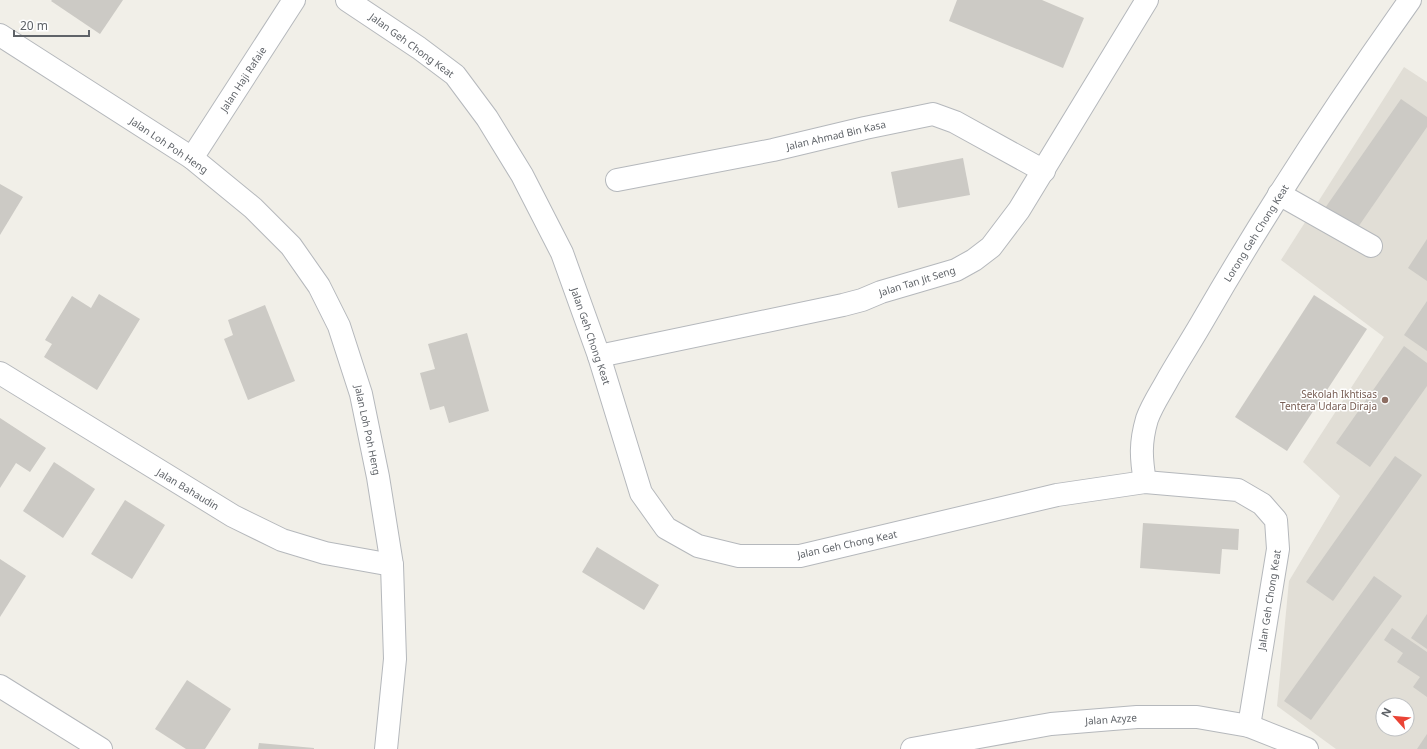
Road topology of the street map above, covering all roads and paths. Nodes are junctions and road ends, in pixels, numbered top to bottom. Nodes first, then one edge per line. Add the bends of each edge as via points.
1 (294, 0) edge
2 (347, 0) edge
3 (1147, 0) edge
4 (1410, 0) edge
5 (0, 35) edge
6 (192, 158) junction
7 (1044, 171) junction
8 (617, 180) dead end
9 (1279, 194) junction
10 (1371, 246) dead end
11 (599, 356) junction
12 (0, 373) edge
13 (1146, 482) junction
14 (392, 565) junction
15 (0, 686) edge
16 (1249, 726) junction
17 (101, 749) edge
18 (386, 749) edge
19 (912, 749) edge
20 (1307, 749) edge

1 - 6 street, Jalan Haji Rafaie
2 - 11 street, Jalan Geh Chong Keat via 455,75 487,118 522,175 562,253
3 - 7 street, Jalan Tan Jit Seng
4 - 9 street, Lorong Geh Chong Keat
5 - 6 street, Jalan Loh Poh Heng
6 - 14 street, Jalan Loh Poh Heng via 253,208 291,246 319,286 340,326 361,394
7 - 8 street, Jalan Ahmad Bin Kasa via 955,122 933,114 773,150
7 - 11 street, Jalan Tan Jit Seng via 991,247 956,270 843,305
9 - 10 street
9 - 13 street, Lorong Geh Chong Keat via 1148,417 1142,436 1141,459
11 - 13 street, Jalan Geh Chong Keat via 640,493 666,528 698,546 739,556 800,556 1057,495
12 - 14 street, Jalan Bahaudin via 233,516 282,540 325,553
13 - 16 street, Jalan Geh Chong Keat via 1238,490 1262,504 1276,520 1278,549
14 - 18 street, Jalan Loh Poh Heng via 395,659
15 - 17 street
16 - 19 street, Jalan Azyze via 1197,717 1137,717 1051,724
16 - 20 street, Jalan Azyze

